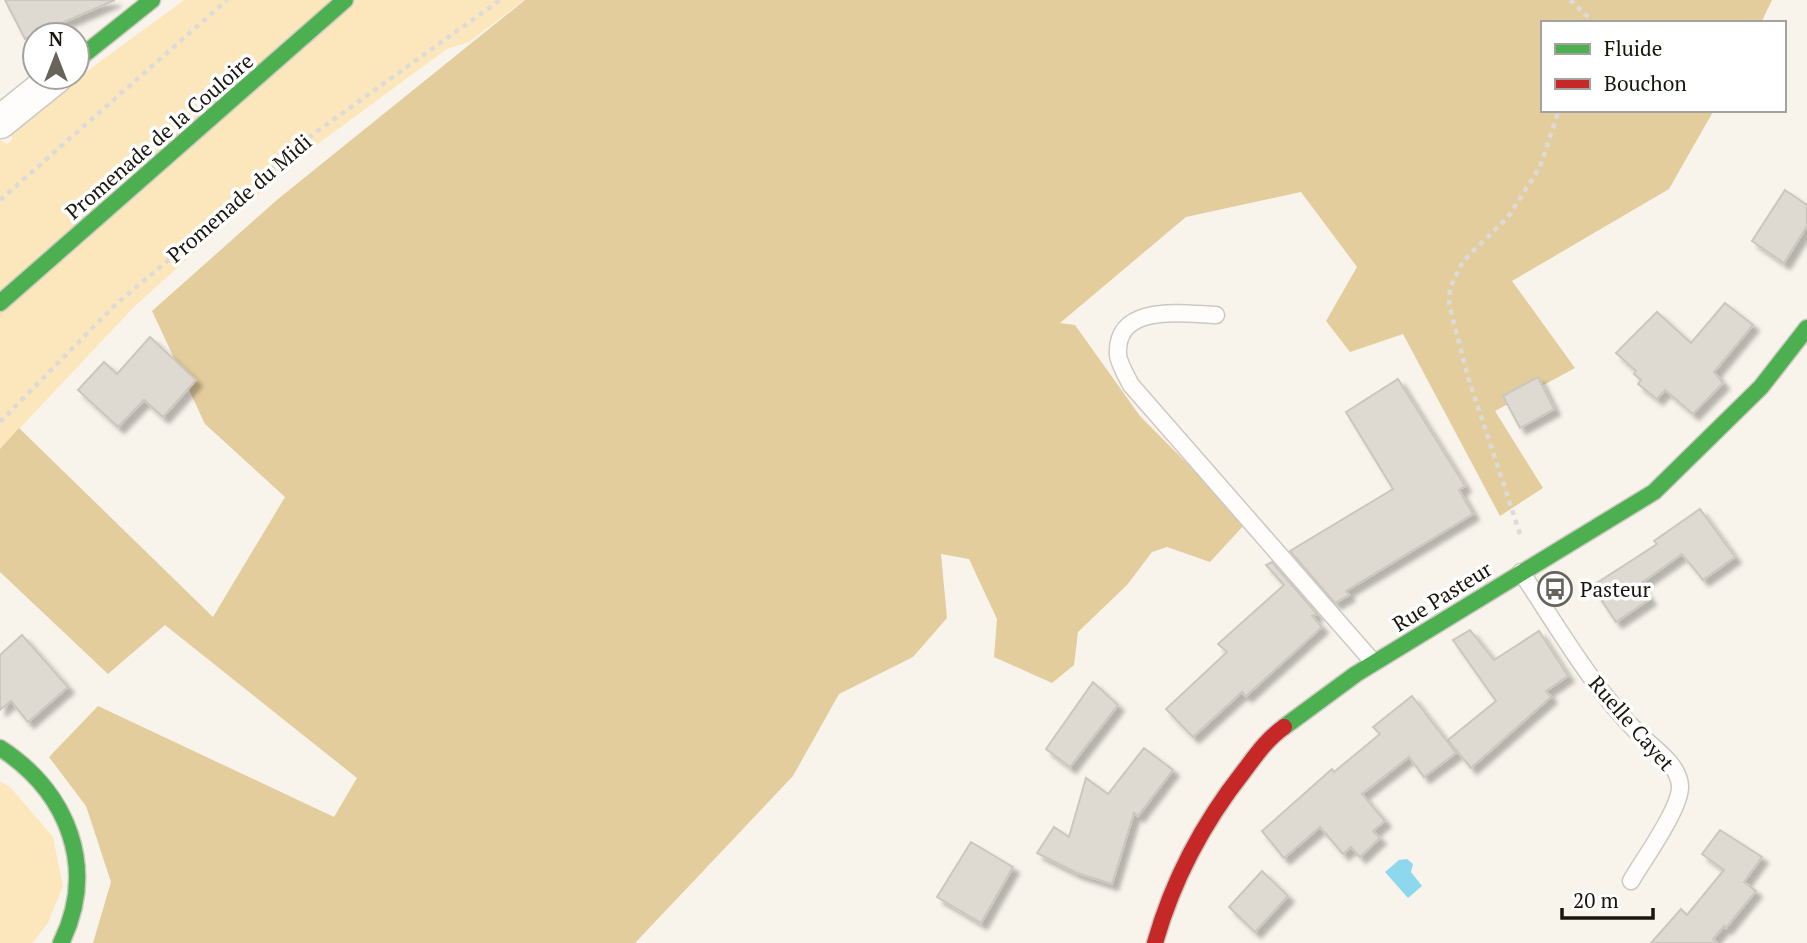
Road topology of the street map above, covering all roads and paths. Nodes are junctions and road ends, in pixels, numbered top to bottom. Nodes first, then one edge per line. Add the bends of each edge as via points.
1 (152, 0) edge
2 (226, 0) edge
3 (345, 0) edge
4 (500, 0) edge
5 (1570, 0) edge
6 (1588, 21) edge
7 (91, 49) edge
8 (39, 91) edge
9 (1558, 112) edge
10 (0, 122) edge
11 (0, 200) edge
12 (0, 303) edge
13 (1216, 315) dead end
14 (1807, 328) edge
15 (0, 422) edge
16 (1530, 528) dead end
17 (1521, 572) junction
18 (1374, 663) junction
19 (0, 748) edge
20 (1631, 881) dead end
21 (61, 943) edge
22 (1155, 943) edge

1 - 7 main road
2 - 11 path
3 - 12 main road, Promenade de la Couloire
4 - 15 path, Promenade du Midi via 294,148 116,303
5 - 6 path
8 - 10 street
9 - 16 path via 1540,167 1508,216 1462,261 1450,288 1449,304 1519,535
13 - 18 lane via 1154,312 1133,323 1122,337 1118,355 1131,386
14 - 17 main road, Rue Pasteur via 1752,396 1654,492
17 - 18 main road, Rue Pasteur
17 - 20 lane, Ruelle Cayet via 1599,690 1680,779 1674,807
18 - 22 main road, Rue Pasteur via 1270,737 1228,790 1168,897
19 - 21 main road via 42,779 59,805 78,872 78,903

